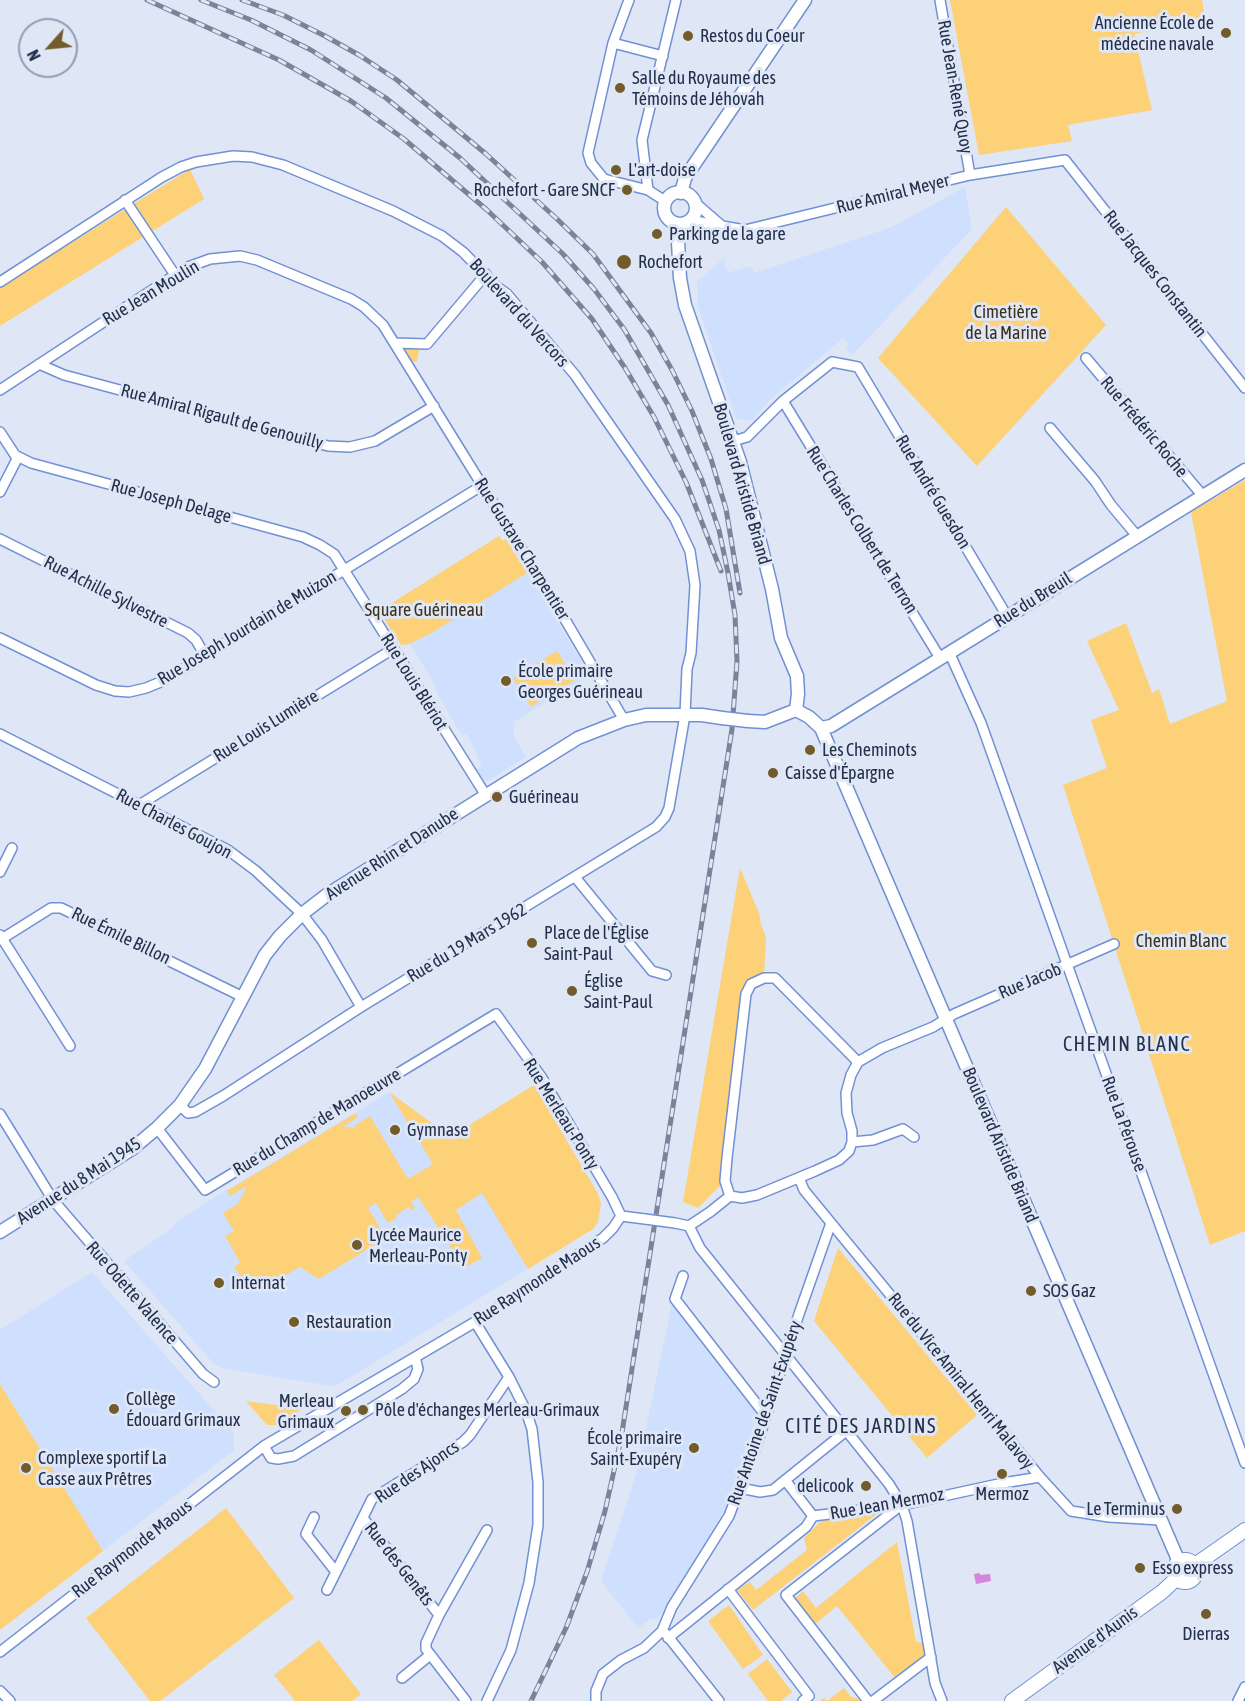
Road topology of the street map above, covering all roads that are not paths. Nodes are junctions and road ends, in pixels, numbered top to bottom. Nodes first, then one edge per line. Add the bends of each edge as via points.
1 (629, 0) edge
2 (676, 0) edge
3 (805, 0) edge
4 (940, 0) edge
5 (613, 43) junction
6 (663, 56) junction
7 (1065, 160) joint
8 (970, 175) junction
9 (648, 190) junction
10 (681, 193) junction
11 (125, 200) junction
12 (665, 201) junction
13 (693, 201) junction
14 (690, 220) junction
15 (677, 224) junction
16 (722, 226) junction
17 (486, 274) junction
18 (175, 275) junction
19 (0, 282) edge
20 (394, 343) junction
21 (1086, 358) dead end
22 (39, 364) junction
23 (418, 379) joint
24 (1245, 388) edge
25 (0, 390) edge
26 (783, 401) junction
27 (434, 406) junction
28 (1050, 428) dead end
29 (0, 432) edge
30 (734, 441) junction
31 (18, 457) junction
32 (1245, 470) edge
33 (483, 485) junction
34 (0, 492) edge
35 (1203, 496) junction
36 (1137, 536) junction
37 (0, 539) edge
38 (345, 569) junction
39 (1007, 616) junction
40 (0, 638) edge
41 (393, 648) junction
42 (204, 654) junction
43 (945, 655) junction
44 (796, 710) junction
45 (685, 715) junction
46 (624, 720) junction
47 (821, 728) junction
48 (0, 734) edge
49 (485, 794) junction
50 (139, 805) junction
51 (12, 848) dead end
52 (0, 872) edge
53 (575, 877) junction
54 (302, 914) junction
55 (1, 938) edge
56 (1114, 944) dead end
57 (1067, 965) junction
58 (666, 975) dead end
59 (243, 997) junction
60 (362, 1006) junction
61 (496, 1014) joint
62 (946, 1020) junction
63 (70, 1046) dead end
64 (858, 1062) junction
65 (180, 1104) junction
66 (0, 1114) edge
67 (157, 1128) junction
68 (915, 1137) dead end
69 (852, 1142) junction
70 (799, 1178) junction
71 (730, 1196) junction
72 (53, 1200) junction
73 (621, 1216) junction
74 (831, 1224) junction
75 (689, 1226) junction
76 (0, 1232) edge
77 (683, 1276) dead end
78 (475, 1322) junction
79 (786, 1353) junction
80 (416, 1357) junction
81 (508, 1377) junction
82 (214, 1382) dead end
83 (766, 1416) junction
84 (846, 1431) junction
85 (264, 1446) junction
86 (1245, 1463) edge
87 (1040, 1477) junction
88 (786, 1480) junction
89 (740, 1488) junction
90 (902, 1505) junction
91 (813, 1516) junction
92 (314, 1517) dead end
93 (363, 1518) junction
94 (1160, 1520) junction
95 (487, 1530) dead end
96 (1245, 1530) edge
97 (1179, 1562) junction
98 (1195, 1565) junction
99 (336, 1572) junction
100 (1177, 1578) junction
101 (728, 1589) junction
102 (327, 1590) dead end
103 (439, 1615) junction
104 (665, 1634) junction
105 (0, 1652) edge
106 (430, 1655) junction
107 (931, 1657) junction
108 (402, 1678) dead end
109 (1245, 1687) edge
110 (0, 1691) edge
111 (10, 1701) edge
112 (466, 1701) edge
113 (487, 1701) edge
114 (596, 1701) edge
115 (719, 1701) edge
116 (803, 1701) edge
117 (868, 1701) edge
118 (873, 1701) edge
119 (942, 1701) edge
120 (1012, 1701) edge
121 (1238, 1701) edge

1 - 5 street
2 - 6 street
3 - 10 street via 690,171
4 - 8 street, Rue Jean-René Quoy
5 - 6 street
5 - 9 street via 588,153 604,178
6 - 9 street via 642,140
7 - 8 street, Rue Amiral Meyer
7 - 24 street, Rue Jacques Constantin
8 - 16 street, Rue Amiral Meyer via 745,230
9 - 12 street
10 - 12 street
10 - 13 street
11 - 17 street, Boulevard du Vercors via 196,162 233,156 267,160 422,225 463,252
11 - 18 street
11 - 19 street, Boulevard du Vercors
12 - 15 street via 666,217
13 - 14 street via 695,211
13 - 16 street
14 - 15 street
14 - 16 street, Rue Amiral Meyer
15 - 30 street, Boulevard Aristide Briand via 685,305
17 - 20 street via 427,344
17 - 45 street, Boulevard du Vercors via 565,361 684,534 694,585
18 - 20 street, Rue Jean Moulin via 210,259 240,256 257,260 351,299 383,325
18 - 22 street, Rue Jean Moulin
20 - 23 street, Rue Jean Moulin
21 - 35 street, Rue Frédéric Roche
22 - 25 street, Rue Jean Moulin
22 - 27 street, Rue Amiral Rigault de Genouilly via 64,375 328,446 350,447 375,441
23 - 27 street, Rue Gustave Charpentier
26 - 30 street via 747,437
26 - 39 street, Rue André Guesdon via 832,362 858,367
26 - 43 street, Rue Charles Colbert de Terron
27 - 33 street, Rue Gustave Charpentier
28 - 36 street
29 - 31 street
30 - 44 street, Boulevard Aristide Briand via 781,638 797,676
31 - 34 street
31 - 38 street, Rue Joseph Delage via 31,464 303,537 334,554
32 - 35 street, Rue du Breuil
33 - 38 street, Rue Joseph Jourdain de Muizon
33 - 46 street, Rue Gustave Charpentier
35 - 36 street, Rue du Breuil
36 - 39 street, Rue du Breuil
37 - 42 street, Rue Achille Sylvestre via 188,633
38 - 41 street, Rue Louis Blériot
38 - 42 street, Rue Joseph Jourdain de Muizon
39 - 43 street, Rue du Breuil
40 - 42 street, Rue Joseph Jourdain de Muizon via 115,691 146,688
41 - 49 street, Rue Louis Blériot
41 - 50 street, Rue Louis Lumière
43 - 47 street, Rue du Breuil via 831,726
43 - 57 street, Rue La Pérouse via 981,723
44 - 45 street, Avenue Rhin et Danube, bridge via 765,722
44 - 47 street
45 - 46 street, Avenue Rhin et Danube via 646,715
45 - 53 street, Rue du 19 Mars 1962 via 665,817 656,827
46 - 49 street, Avenue Rhin et Danube via 578,738
47 - 62 street, Boulevard Aristide Briand
48 - 50 street, Rue Charles Goujon
49 - 54 street, Avenue Rhin et Danube
50 - 54 street, Rue Charles Goujon via 228,850
51 - 52 street
53 - 58 street via 652,971
53 - 60 street, Rue du 19 Mars 1962
54 - 59 street, Avenue Rhin et Danube via 265,955
54 - 60 street, Rue Charles Goujon
55 - 59 street, Rue Émile Billon via 51,908 61,908
55 - 63 street
56 - 57 street, Rue Jacob
57 - 62 street, Rue Jacob
57 - 86 street, Rue La Pérouse
59 - 65 street, Avenue Rhin et Danube via 205,1069
60 - 65 street, Rue du 19 Mars 1962 via 195,1112 188,1113
61 - 67 street, Rue du Champ de Manoeuvre via 205,1190
61 - 73 street, Rue Merleau-Ponty via 542,1078
62 - 64 street, Rue Jacob
62 - 94 street, Boulevard Aristide Briand
64 - 69 street via 850,1074 846,1093
64 - 71 street via 775,978 751,984 725,1180
65 - 67 street, Avenue Rhin et Danube
66 - 72 street, Rue Odette Valence
67 - 72 street, Avenue du 8 Mai 1945 via 132,1149
68 - 69 street via 903,1130
69 - 70 street via 839,1160
70 - 71 street via 757,1195
70 - 74 street, Rue du Vice Amiral Henri Malavoy
71 - 75 street
72 - 76 street, Avenue du 8 Mai 1945
72 - 82 street, Rue Odette Valence
73 - 75 street, bridge
73 - 78 street, Rue Raymonde Maous via 603,1238
74 - 79 street, Rue Antoine de Saint-Exupéry
74 - 87 street, Rue du Vice Amiral Henri Malavoy
75 - 79 street via 700,1248
77 - 83 street via 675,1299
78 - 80 street, Rue Raymonde Maous
78 - 81 street
79 - 83 street, Rue Antoine de Saint-Exupéry
79 - 84 street
80 - 85 street, Rue Raymonde Maous
80 - 85 street via 418,1369 414,1379 402,1389 294,1456 271,1458
81 - 93 street, Rue des Ajoncs via 470,1435 375,1496
81 - 113 street via 532,1429 538,1525 521,1617 511,1650
83 - 89 street, Rue Antoine de Saint-Exupéry
84 - 88 street
84 - 90 street
85 - 105 street, Rue Raymonde Maous
87 - 90 street, Rue Jean Mermoz
87 - 94 street, Rue du Vice Amiral Henri Malavoy via 1071,1511
88 - 89 street via 773,1490
88 - 91 street
89 - 104 street, Rue Antoine de Saint-Exupéry via 729,1516 682,1590
90 - 91 street, Rue Jean Mermoz
90 - 107 street
90 - 117 street via 786,1594
91 - 101 street, Rue Jean Mermoz via 806,1527
92 - 99 street via 306,1534
93 - 99 street, Rue des Ajoncs
93 - 103 street, Rue des Genêts
94 - 97 street, Boulevard Aristide Briand
95 - 103 street
96 - 98 main road
97 - 98 main road via 1185,1560
97 - 100 main road via 1174,1572
98 - 100 main road via 1193,1579 1186,1582
99 - 102 street, Rue des Ajoncs
100 - 120 main road, Avenue d'Aunis
101 - 104 street, Rue Jean Mermoz
101 - 116 street via 809,1696
103 - 106 street, Rue des Genêts via 426,1643
104 - 114 street, Rue Antoine de Saint-Exupéry via 603,1674
104 - 115 street
106 - 108 street
106 - 112 street
107 - 118 street
107 - 119 street
109 - 121 street
110 - 111 street

